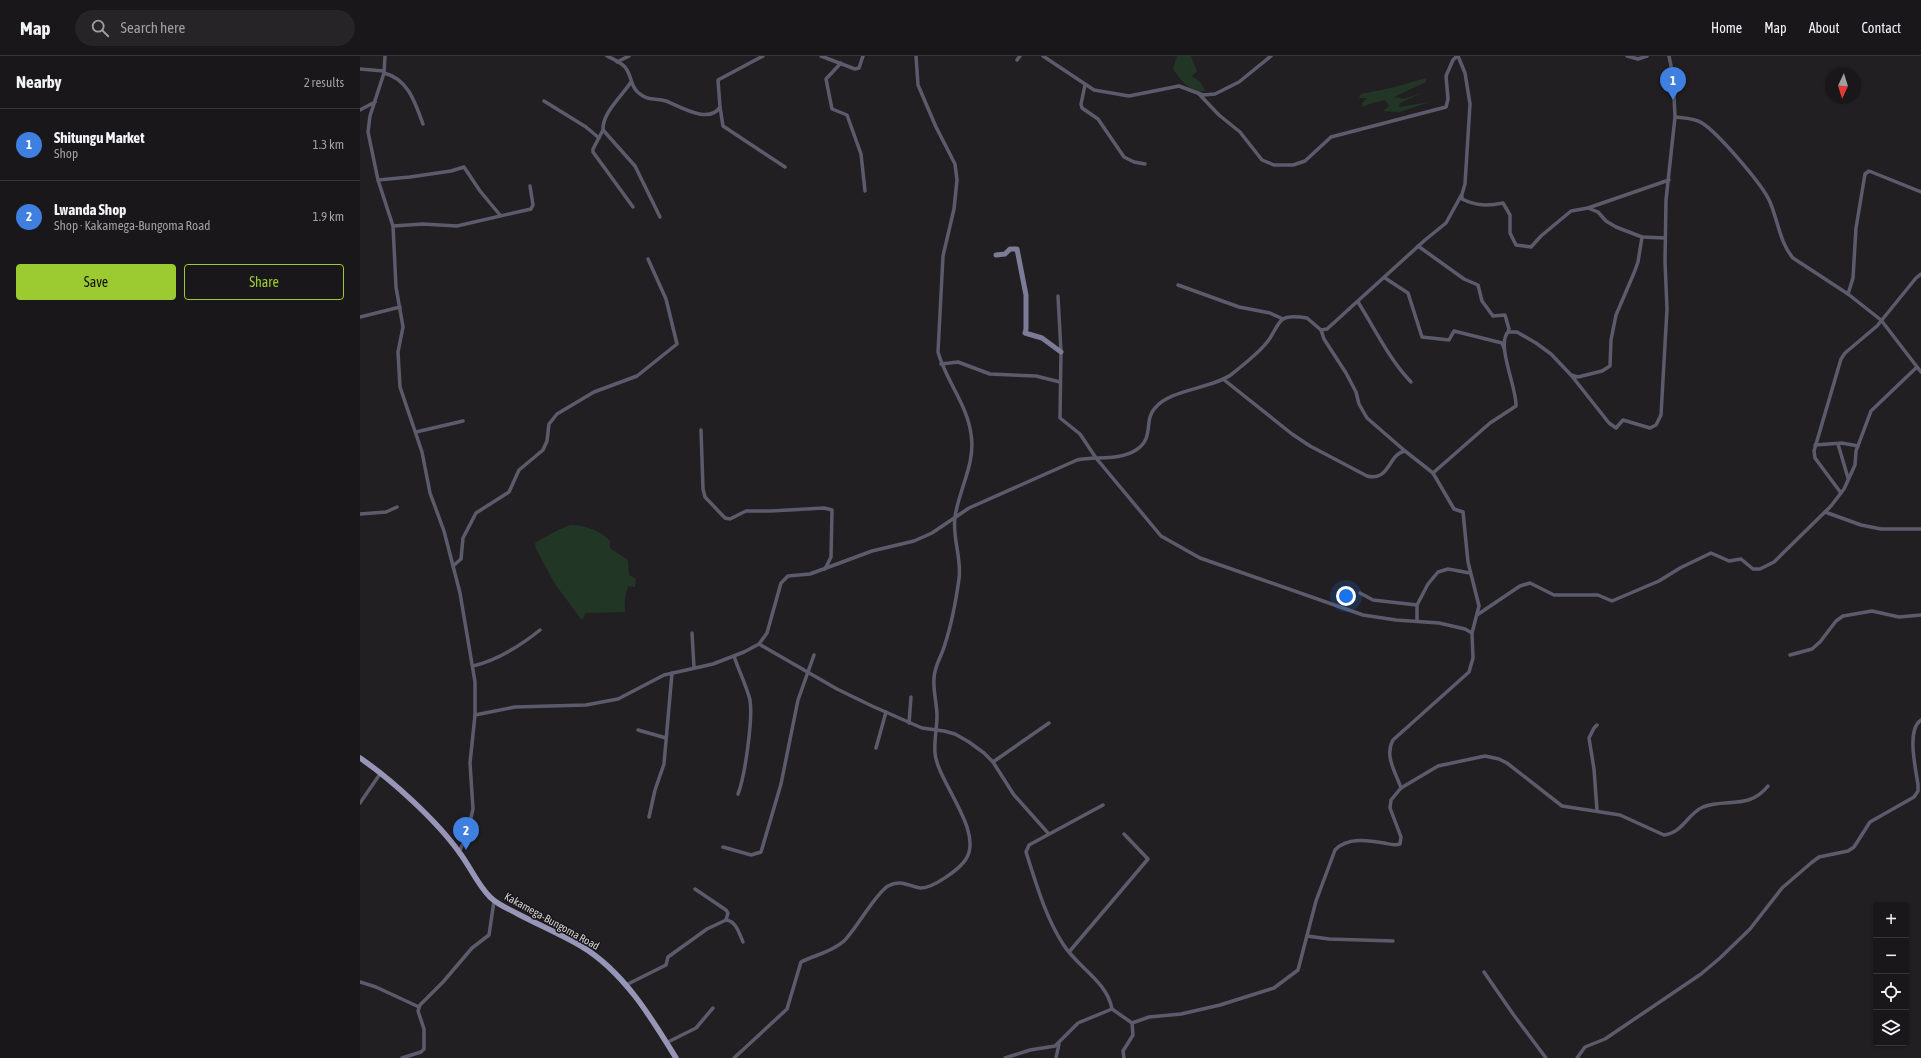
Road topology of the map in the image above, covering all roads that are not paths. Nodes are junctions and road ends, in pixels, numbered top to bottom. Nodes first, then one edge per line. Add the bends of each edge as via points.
1 (385, 56) edge
2 (607, 56) edge
3 (629, 56) edge
4 (763, 56) edge
5 (821, 56) edge
6 (862, 56) edge
7 (916, 56) edge
8 (1020, 56) edge
9 (1043, 56) edge
10 (1271, 56) edge
11 (1457, 56) edge
12 (1627, 56) edge
13 (1647, 56) edge
14 (1670, 56) edge
15 (1017, 60) dead end
16 (616, 62) junction
17 (841, 63) junction
18 (360, 69) edge
19 (384, 72) junction
20 (631, 82) junction
21 (1085, 85) junction
22 (1198, 93) junction
23 (544, 101) dead end
24 (375, 102) junction
25 (720, 106) junction
26 (360, 110) edge
27 (1675, 118) junction
28 (423, 124) dead end
29 (604, 130) junction
30 (598, 138) junction
31 (1145, 164) dead end
32 (785, 167) dead end
33 (378, 180) junction
34 (1669, 180) junction
35 (530, 186) dead end
36 (865, 191) dead end
37 (1921, 192) edge
38 (1462, 194) junction
39 (633, 208) dead end
40 (1588, 208) junction
41 (500, 215) junction
42 (660, 217) dead end
43 (393, 226) junction
44 (1642, 237) junction
45 (1665, 238) junction
46 (1418, 246) junction
47 (996, 255) dead end
48 (648, 259) dead end
49 (1921, 274) edge
50 (1385, 278) junction
51 (1178, 285) dead end
52 (1848, 294) junction
53 (1058, 296) dead end
54 (1358, 302) junction
55 (400, 307) junction
56 (360, 317) edge
57 (1283, 319) junction
58 (1881, 320) junction
59 (1321, 330) junction
60 (1508, 332) junction
61 (1505, 351) junction
62 (1061, 352) junction
63 (942, 364) junction
64 (1917, 367) junction
65 (1921, 372) edge
66 (1571, 375) junction
67 (1223, 379) junction
68 (1060, 382) junction
69 (1411, 382) dead end
70 (463, 421) dead end
71 (701, 430) dead end
72 (416, 432) junction
73 (1838, 444) junction
74 (1815, 445) junction
75 (1858, 446) junction
76 (1405, 451) junction
77 (1096, 458) junction
78 (1433, 473) junction
79 (1848, 481) junction
80 (1841, 493) junction
81 (397, 507) dead end
82 (1825, 512) junction
83 (360, 514) edge
84 (955, 517) junction
85 (1921, 529) edge
86 (453, 566) junction
87 (825, 569) junction
88 (1470, 573) junction
89 (1360, 593) dead end
90 (1417, 605) junction
91 (1477, 615) junction
92 (1921, 615) edge
93 (1417, 621) junction
94 (540, 630) dead end
95 (692, 633) dead end
96 (1472, 633) junction
97 (758, 644) junction
98 (814, 655) dead end
99 (1790, 655) dead end
100 (734, 656) junction
101 (473, 666) junction
102 (694, 667) junction
103 (807, 672) junction
104 (672, 673) junction
105 (911, 697) dead end
106 (886, 712) junction
107 (475, 715) junction
108 (1921, 720) edge
109 (909, 723) junction
110 (1049, 723) dead end
111 (1597, 726) dead end
112 (638, 730) dead end
113 (936, 730) junction
114 (666, 738) junction
115 (876, 748) dead end
116 (360, 758) edge
117 (993, 762) junction
118 (380, 774) junction
119 (1768, 786) dead end
120 (1401, 788) junction
121 (738, 794) dead end
122 (360, 803) edge
123 (1103, 805) dead end
124 (1597, 810) junction
125 (649, 817) dead end
126 (1048, 833) junction
127 (1124, 834) dead end
128 (723, 847) dead end
129 (459, 852) junction
130 (695, 890) dead end
131 (494, 900) junction
132 (726, 920) junction
133 (1307, 936) junction
134 (1393, 941) dead end
135 (743, 942) dead end
136 (1069, 952) junction
137 (1484, 972) dead end
138 (360, 982) edge
139 (626, 985) junction
140 (419, 1008) junction
141 (714, 1008) dead end
142 (1112, 1009) junction
143 (1132, 1023) junction
144 (666, 1043) junction
145 (1059, 1044) junction
146 (402, 1058) edge
147 (676, 1058) edge
148 (734, 1058) edge
149 (1005, 1058) edge
150 (1056, 1058) edge
151 (1124, 1058) edge
152 (1546, 1058) edge
153 (1577, 1058) edge

1 - 19 street
2 - 16 street
3 - 16 street
4 - 25 street via 718,80
5 - 17 street
6 - 17 street via 858,69
7 - 63 street via 918,85 955,164 957,180 940,279 938,352
8 - 15 street
9 - 21 street
10 - 22 street via 1239,82 1215,94
11 - 22 street via 1446,78 1446,107 1331,137 1310,157 1293,165 1274,165 1262,160 1240,132 1219,116
11 - 38 street via 1465,73 1470,104 1465,184
12 - 13 street via 1638,59
14 - 27 street
16 - 20 street via 627,70
17 - 36 street via 826,79 832,109 847,115 861,154
18 - 19 street
19 - 24 street
19 - 28 street via 406,86 414,98
20 - 25 street via 635,90 647,99 665,101 692,114 711,113
20 - 29 street via 607,116
21 - 22 street via 1094,90 1129,96 1179,86
21 - 31 street via 1082,108 1098,119 1124,156 1134,162
23 - 30 street via 586,127
24 - 26 street
24 - 33 street via 368,132
25 - 32 street via 723,126
27 - 34 street
27 - 52 street via 1698,121 1715,135 1756,179 1767,196 1788,253
29 - 30 street
29 - 42 street via 634,166
30 - 39 street via 593,152
33 - 41 street via 452,171 464,167
33 - 43 street
34 - 40 street
34 - 45 street
35 - 41 street via 533,205 531,209
37 - 52 street via 1869,171 1865,174
38 - 40 street via 1462,199 1471,204 1489,206 1503,203 1510,215 1510,233 1516,245 1531,247 1568,213
38 - 46 street via 1446,223
40 - 44 street via 1598,212 1611,225
41 - 43 street via 457,226
43 - 55 street via 396,287
44 - 45 street
44 - 66 street via 1638,262 1616,315 1611,340 1610,366 1602,371 1578,377
45 - 66 street via 1667,309 1661,415 1656,425 1650,428 1623,420 1616,428 1609,423
46 - 50 street
46 - 60 street via 1464,280 1478,285 1482,301 1493,316 1505,315
47 - 62 street via 1017,249 1026,295 1025,333 1042,338
48 - 86 street via 666,299 677,344 637,376 594,392 557,414 549,424 543,450 519,470 509,492 476,513 463,538 461,559
49 - 58 street
50 - 54 street
50 - 61 street via 1408,293 1422,337 1449,340 1454,331 1502,343
51 - 57 street via 1239,307 1270,313
52 - 58 street
53 - 62 street
54 - 59 street via 1331,326 1324,331
54 - 69 street via 1388,353
55 - 56 street
55 - 72 street via 400,387
57 - 59 street via 1307,318
57 - 67 street via 1268,342
58 - 64 street
58 - 74 street via 1841,359
59 - 76 street via 1356,392 1358,404 1367,418
60 - 61 street via 1505,337
60 - 66 street via 1517,332 1536,343 1551,354
61 - 78 street via 1516,395 1516,406 1490,423
62 - 68 street
63 - 68 street via 958,362 990,374 1036,376
63 - 84 street via 964,410 971,434 972,454
64 - 65 street
64 - 75 street via 1871,411
67 - 76 street via 1298,438 1366,476 1383,474 1395,457
67 - 77 street via 1172,397 1155,408 1150,417 1148,436 1137,450 1117,457
68 - 77 street via 1060,418 1080,434
70 - 72 street
71 - 87 street via 703,489 705,496 725,518 730,519 746,511 824,508 832,510 831,557
72 - 86 street via 430,493
73 - 74 street
73 - 75 street
73 - 79 street
74 - 80 street via 1815,458
75 - 79 street via 1855,465
76 - 78 street
77 - 84 street via 1066,464 969,508
77 - 93 street via 1161,536 1200,558 1363,615
78 - 88 street via 1454,510 1463,512
79 - 80 street
80 - 82 street
81 - 83 street via 386,512
82 - 85 street via 1881,529
82 - 91 street via 1774,562 1760,569 1753,569 1741,559 1729,561 1711,553 1659,581 1612,601 1598,595 1554,595 1530,583 1520,586
84 - 87 street via 932,534 872,551
84 - 113 street via 955,539 960,560 959,579 946,643 934,678
86 - 101 street
87 - 97 street via 784,579 767,633
88 - 90 street via 1456,570 1440,571 1428,584
88 - 91 street via 1479,606
89 - 90 street via 1372,600
90 - 93 street
91 - 96 street
92 - 99 street via 1899,616 1872,611 1843,616 1816,646
93 - 96 street via 1454,626
94 - 101 street via 506,653
95 - 102 street
96 - 120 street via 1473,658 1469,672 1389,746 1390,757
97 - 100 street
97 - 103 street
98 - 103 street
100 - 102 street via 713,664
100 - 121 street via 750,700 742,782
101 - 107 street
102 - 104 street
103 - 106 street
103 - 128 street via 791,729 781,784 761,852 751,855
104 - 107 street via 618,699 586,704 515,708
104 - 114 street
105 - 109 street
106 - 109 street
106 - 115 street
107 - 129 street via 470,763 472,818
108 - 153 street via 1915,727 1912,745 1918,785 1914,797 1870,822 1854,848 1819,857 1782,888 1750,929 1720,958 1605,1040 1584,1047
109 - 113 street
110 - 117 street
111 - 124 street via 1588,738 1594,769
112 - 114 street
113 - 117 street via 950,732 962,738
113 - 148 street via 936,758 969,836 970,844 966,859 958,869 928,887 920,888 899,883 886,887 842,942 801,962 787,1009
114 - 125 street via 664,764
116 - 118 main road, Kakamega-Bungoma Road
117 - 126 street via 1014,795
118 - 122 street
118 - 129 main road, Kakamega-Bungoma Road via 428,818
119 - 124 street via 1758,797 1748,801 1714,804 1702,808 1694,812 1678,830 1664,835 1620,814
120 - 124 street via 1438,766 1485,756 1507,763 1562,806
120 - 133 street via 1391,800 1390,808 1401,837 1400,844 1362,840 1338,847 1331,858 1316,901
123 - 126 street
126 - 136 street via 1029,845 1026,852 1043,905
127 - 136 street via 1148,856 1148,859
129 - 131 main road, Kakamega-Bungoma Road
130 - 132 street via 726,910
131 - 139 main road, Kakamega-Bungoma Road via 582,946
131 - 140 street via 489,935 472,948
132 - 135 street via 736,926
132 - 139 street via 707,929 668,957 666,965
133 - 134 street
133 - 143 street via 1298,970 1274,988 1220,1005 1181,1014 1149,1017
136 - 142 street via 1102,986 1109,996
137 - 152 street
138 - 140 street via 376,986
139 - 144 main road, Kakamega-Bungoma Road
140 - 146 street via 425,1036 424,1049
141 - 144 street via 696,1028
142 - 143 street
142 - 145 street via 1078,1023
143 - 151 street via 1133,1035 1123,1051
144 - 147 main road, Kakamega-Bungoma Road
145 - 149 street
145 - 150 street

